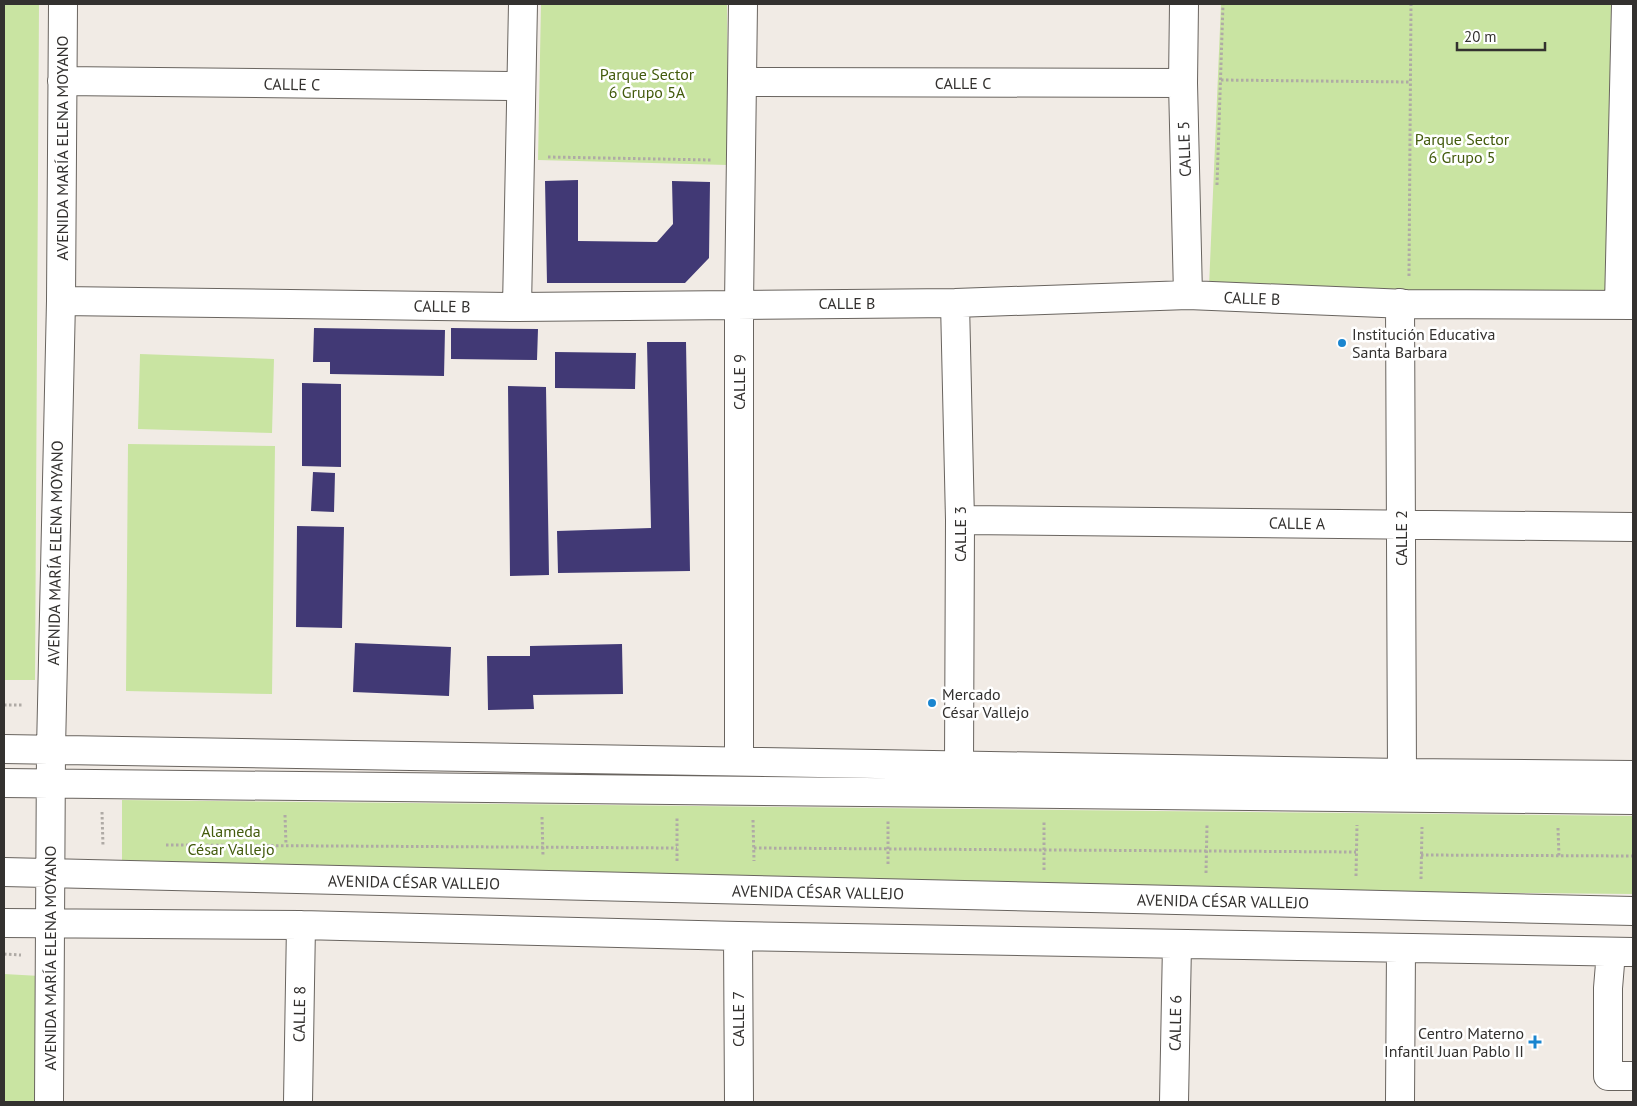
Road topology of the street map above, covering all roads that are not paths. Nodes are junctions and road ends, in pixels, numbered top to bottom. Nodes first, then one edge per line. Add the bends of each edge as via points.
1 (63, 4) edge
2 (522, 4) edge
3 (743, 4) edge
4 (1184, 4) edge
5 (1626, 4) edge
6 (1628, 79) edge
7 (62, 81) junction
8 (742, 82) junction
9 (1183, 83) junction
10 (521, 86) junction
11 (1188, 295) junction
12 (61, 301) junction
13 (956, 303) junction
14 (738, 304) junction
15 (1403, 304) junction
16 (1626, 305) edge
17 (517, 307) junction
18 (960, 520) junction
19 (1401, 524) junction
20 (1633, 526) edge
21 (51, 748) junction
22 (4, 749) edge
23 (739, 761) junction
24 (959, 765) junction
25 (1402, 773) junction
26 (1633, 774) edge
27 (4, 783) edge
28 (52, 784) junction
29 (1633, 800) edge
30 (4, 872) edge
31 (51, 874) junction
32 (1633, 911) edge
33 (4, 923) edge
34 (51, 924) junction
35 (301, 925) junction
36 (738, 936) junction
37 (1177, 944) junction
38 (1401, 948) junction
39 (1622, 952) edge
40 (1633, 1076) edge
41 (49, 1102) edge
42 (298, 1102) edge
43 (738, 1102) edge
44 (1174, 1102) edge
45 (1400, 1102) edge

1 - 7 street, AVENIDA MARÍA ELENA MOYANO
2 - 10 street
3 - 8 street, CALLE 9
4 - 9 street, CALLE 5
5 - 6 street
6 - 16 street
7 - 10 street, CALLE C
7 - 12 street, AVENIDA MARÍA ELENA MOYANO
8 - 9 street, CALLE C
8 - 14 street, CALLE 9
9 - 11 street, CALLE 5
10 - 17 street
11 - 13 street, CALLE B
11 - 15 street, CALLE B
12 - 17 street, CALLE B
12 - 21 street, AVENIDA MARÍA ELENA MOYANO
13 - 14 street, CALLE B
13 - 18 street, CALLE 3
14 - 17 street, CALLE B
14 - 23 street, CALLE 9
15 - 16 street, CALLE B
15 - 19 street, CALLE 2
18 - 19 street, CALLE A
18 - 24 street, CALLE 3
19 - 20 street, CALLE A
19 - 25 street, CALLE 2
21 - 22 street
21 - 23 street
21 - 28 street, AVENIDA MARÍA ELENA MOYANO
23 - 24 street
24 - 25 street
25 - 26 street
27 - 28 street
28 - 29 street
28 - 31 street, AVENIDA MARÍA ELENA MOYANO
30 - 31 street, AVENIDA CÉSAR VALLEJO
31 - 32 street, AVENIDA CÉSAR VALLEJO
31 - 34 street, AVENIDA MARÍA ELENA MOYANO
33 - 34 street
34 - 35 street
34 - 41 street, AVENIDA MARÍA ELENA MOYANO
35 - 36 street
35 - 42 street, CALLE 8
36 - 37 street
36 - 43 street, CALLE 7
37 - 38 street
37 - 44 street, CALLE 6
38 - 39 street
38 - 45 street
39 - 40 street via 1608,988 1608,1076

